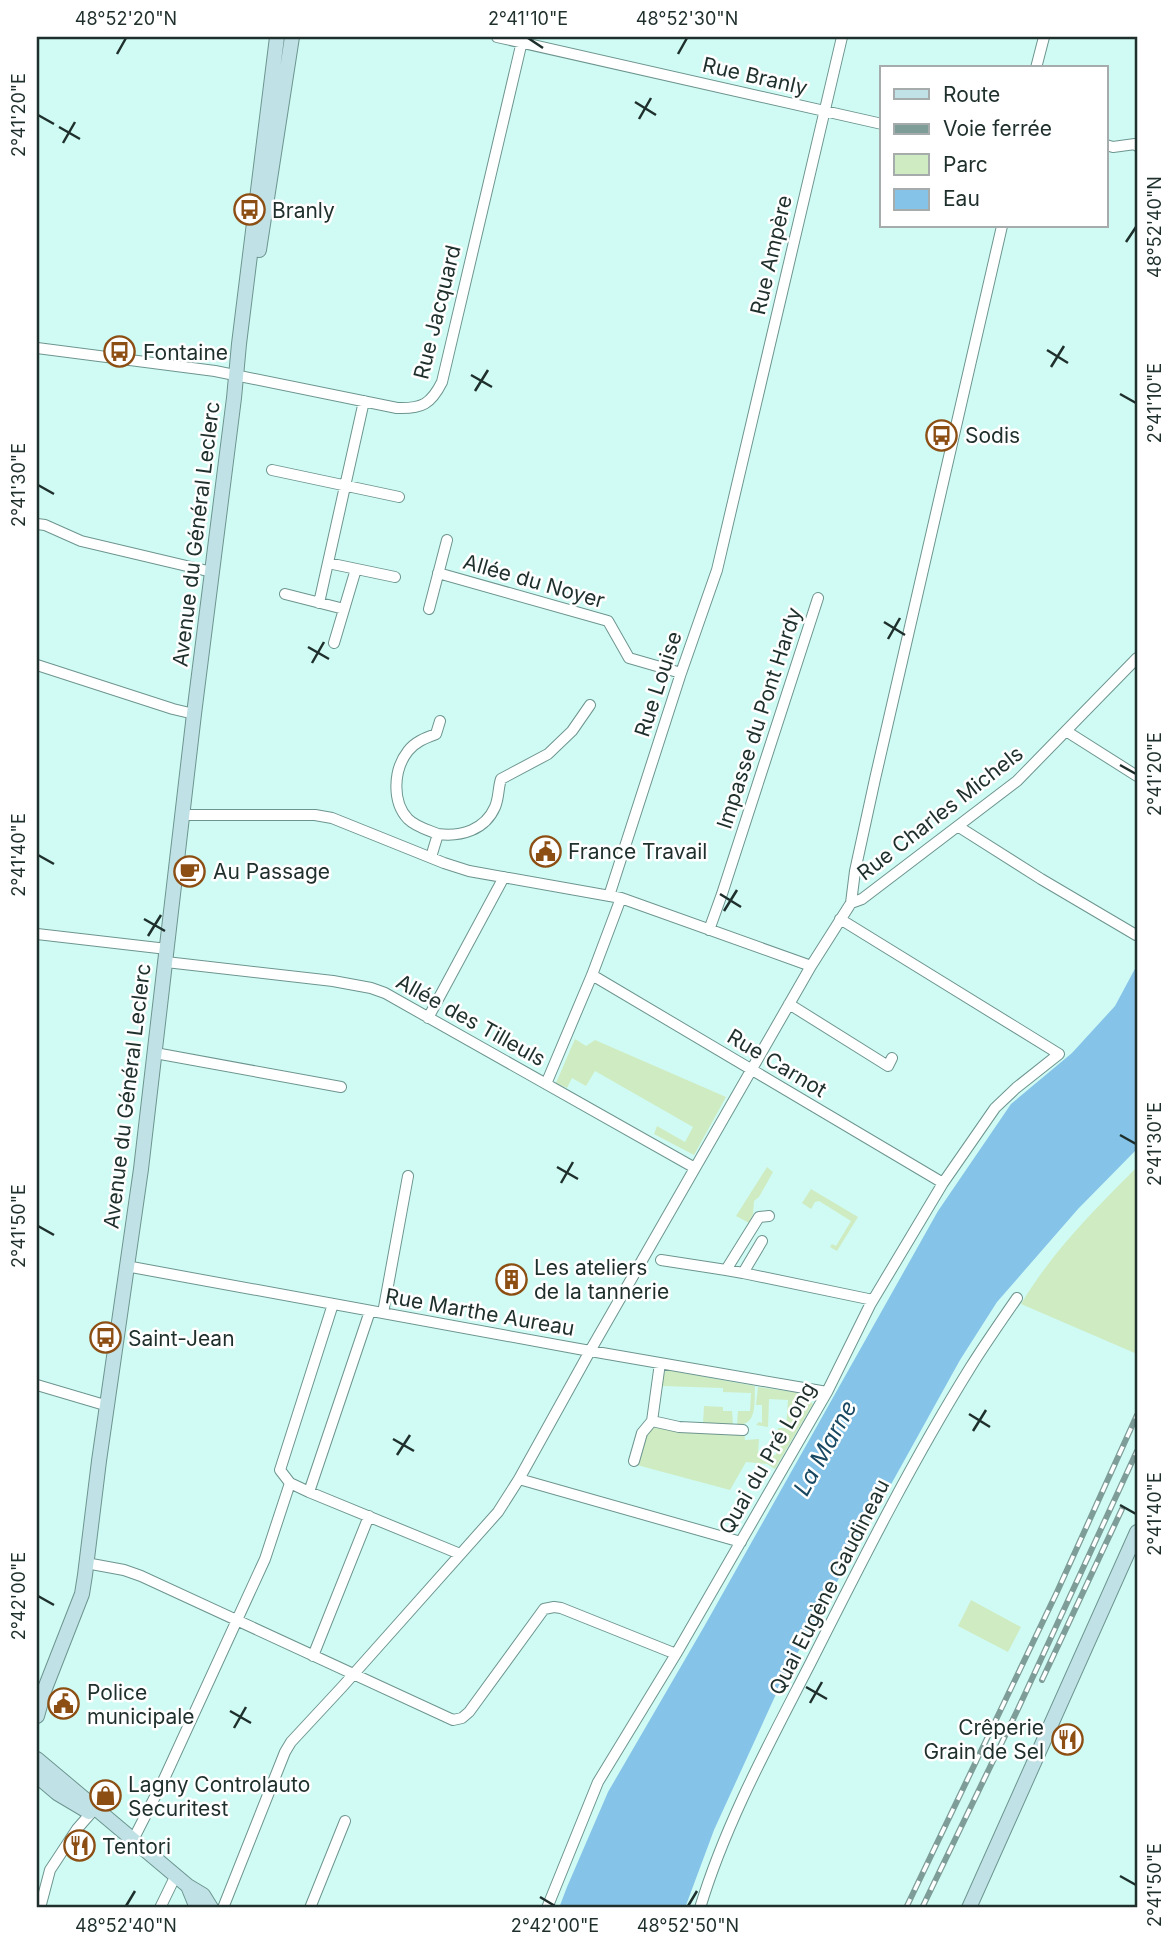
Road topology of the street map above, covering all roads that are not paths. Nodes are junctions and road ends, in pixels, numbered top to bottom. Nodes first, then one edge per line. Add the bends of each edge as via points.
1 (277, 37) edge
2 (292, 37) edge
3 (497, 37) edge
4 (842, 37) edge
5 (1044, 37) edge
6 (522, 40) edge
7 (1037, 66) edge
8 (824, 111) junction
9 (880, 124) edge
10 (1137, 141) edge
11 (1108, 146) edge
12 (1002, 228) edge
13 (37, 348) edge
14 (237, 375) junction
15 (364, 401) junction
16 (272, 470) dead end
17 (738, 482) joint
18 (345, 485) junction
19 (399, 497) dead end
20 (37, 524) edge
21 (447, 540) dead end
22 (328, 562) junction
23 (356, 569) junction
24 (212, 572) junction
25 (438, 573) junction
26 (395, 577) dead end
27 (285, 594) dead end
28 (818, 598) dead end
29 (319, 603) junction
30 (344, 609) junction
31 (429, 609) dead end
32 (334, 643) dead end
33 (1137, 658) edge
34 (37, 665) edge
35 (681, 673) junction
36 (590, 705) dead end
37 (194, 714) junction
38 (440, 721) dead end
39 (1066, 731) junction
40 (1137, 776) edge
41 (182, 815) junction
42 (959, 827) junction
43 (438, 834) junction
44 (430, 857) junction
45 (504, 877) junction
46 (609, 896) junction
47 (621, 898) junction
48 (851, 902) junction
49 (840, 919) junction
50 (709, 930) junction
51 (37, 934) edge
52 (1136, 935) edge
53 (167, 955) junction
54 (811, 966) junction
55 (592, 975) junction
56 (789, 1004) junction
57 (428, 1018) junction
58 (155, 1053) junction
59 (892, 1058) dead end
60 (751, 1070) junction
61 (546, 1084) junction
62 (341, 1087) dead end
63 (695, 1168) junction
64 (408, 1176) dead end
65 (943, 1183) junction
66 (769, 1216) dead end
67 (762, 1241) dead end
68 (662, 1260) dead end
69 (126, 1266) junction
70 (726, 1270) junction
71 (743, 1273) junction
72 (1017, 1298) dead end
73 (873, 1300) junction
74 (333, 1304) junction
75 (370, 1311) junction
76 (383, 1313) junction
77 (590, 1351) junction
78 (660, 1363) junction
79 (37, 1385) edge
80 (827, 1392) junction
81 (108, 1406) junction
82 (652, 1421) junction
83 (743, 1430) dead end
84 (634, 1461) dead end
85 (519, 1479) junction
86 (290, 1483) junction
87 (309, 1492) junction
88 (369, 1516) junction
89 (1137, 1532) edge
90 (741, 1542) junction
91 (460, 1554) junction
92 (86, 1563) junction
93 (237, 1620) junction
94 (676, 1654) junction
95 (313, 1656) junction
96 (354, 1675) junction
97 (40, 1696) edge
98 (37, 1716) edge
99 (37, 1759) edge
100 (37, 1776) edge
101 (91, 1813) junction
102 (345, 1821) dead end
103 (115, 1825) junction
104 (133, 1840) junction
105 (176, 1875) junction
106 (188, 1886) junction
107 (40, 1908) edge
108 (160, 1908) edge
109 (197, 1908) edge
110 (211, 1908) edge
111 (223, 1908) edge
112 (310, 1908) edge
113 (547, 1908) edge
114 (700, 1908) edge
115 (969, 1908) edge

1 - 14 main road, Avenue du Général Leclerc
2 - 14 main road, Avenue du Général Leclerc
3 - 6 street, Rue Branly
4 - 8 street, Rue Ampère
5 - 7 street
6 - 8 street, Rue Branly
6 - 15 street, Rue Jacquard via 442,382 436,395 413,409
8 - 9 street, Rue Branly
8 - 17 street, Rue Ampère
10 - 11 street
12 - 48 street
13 - 14 street, Rue Jacquard
14 - 15 street, Rue Jacquard
14 - 24 main road, Avenue du Général Leclerc
15 - 18 street
16 - 18 street
17 - 35 street, Rue Louise via 717,570
18 - 19 street
18 - 22 street
20 - 24 street via 81,541
21 - 25 street, Allée du Noyer
22 - 23 street
22 - 29 street
23 - 26 street
23 - 30 street
24 - 37 main road, Avenue du Général Leclerc
25 - 31 street, Allée du Noyer
25 - 35 street, Allée du Noyer via 608,621 629,658
27 - 29 street
28 - 50 street, Impasse du Pont Hardy
29 - 30 street
30 - 32 street
33 - 39 street, Rue Charles Michels
34 - 37 street
35 - 46 street, Rue Louise
36 - 43 street via 548,754 501,779 495,807 480,825 465,834
37 - 41 main road, Avenue du Général Leclerc
38 - 43 street via 436,734 408,750 396,786 407,818
39 - 40 street
39 - 42 street, Rue Charles Michels via 1017,782
41 - 44 street via 332,818
41 - 53 main road, Avenue du Général Leclerc
42 - 48 street, Rue Charles Michels via 862,899
42 - 52 street
43 - 44 street
44 - 45 street
45 - 46 street
45 - 57 street
46 - 47 street
47 - 50 street
47 - 55 street
48 - 49 street
49 - 54 street
49 - 65 street, Quai du Pré Long via 1059,1054 995,1108
50 - 54 street
51 - 53 street, Allée des Tilleuls
53 - 57 street, Allée des Tilleuls via 371,988
53 - 58 main road, Avenue du Général Leclerc
54 - 56 street
55 - 60 street, Rue Carnot
55 - 61 street
56 - 59 street via 888,1066
56 - 60 street
57 - 61 street, Allée des Tilleuls
58 - 62 street
58 - 69 main road, Avenue du Général Leclerc
60 - 63 street
60 - 65 street, Rue Carnot
61 - 63 street, Allée des Tilleuls
63 - 77 street
64 - 76 street
65 - 73 street, Quai du Pré Long
66 - 70 street via 759,1217
67 - 71 street
68 - 70 street
69 - 74 street, Rue Marthe Aureau
69 - 81 main road, Avenue du Général Leclerc
70 - 71 street
71 - 73 street
72 - 114 street, Quai Eugène Gaudineau via 942,1416 842,1601 750,1782
73 - 80 street, Quai du Pré Long
74 - 75 street, Rue Marthe Aureau
74 - 86 street via 281,1462 280,1470
75 - 76 street, Rue Marthe Aureau
75 - 87 street
76 - 77 street, Rue Marthe Aureau
77 - 78 street, Rue Marthe Aureau
77 - 85 street
78 - 80 street, Rue Marthe Aureau
78 - 82 street
79 - 81 street
80 - 90 street, Quai du Pré Long
81 - 92 main road, Avenue du Général Leclerc
82 - 83 street
82 - 84 street via 642,1433
85 - 90 street
85 - 91 street via 499,1512
86 - 87 street
86 - 93 street via 265,1559
87 - 88 street
88 - 91 street
88 - 95 street
89 - 115 main road
90 - 94 street, Quai du Pré Long
91 - 96 street
92 - 93 street via 141,1576
92 - 97 main road, Avenue du Général Leclerc via 82,1594
93 - 95 street
93 - 104 street
94 - 96 street via 554,1607 544,1609 462,1718 436,1714
94 - 113 street, Quai du Pré Long via 598,1783
95 - 96 street
96 - 111 street via 285,1752
97 - 98 main road, Avenue du Général Leclerc
99 - 103 main road
100 - 101 main road
101 - 103 main road
101 - 107 street via 50,1870
102 - 112 street
103 - 104 main road
104 - 105 main road
105 - 106 main road
105 - 108 street
106 - 109 main road
106 - 110 main road via 203,1895

